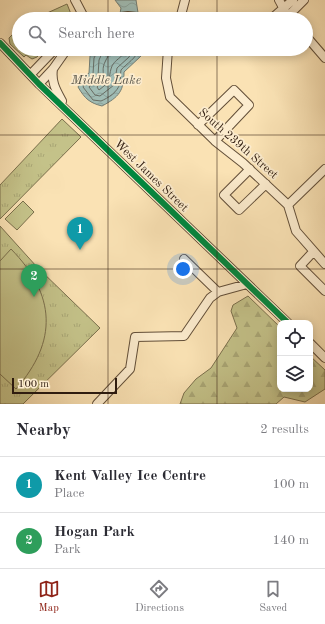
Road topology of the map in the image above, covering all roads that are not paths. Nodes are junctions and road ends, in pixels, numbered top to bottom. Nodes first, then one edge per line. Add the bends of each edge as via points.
1 (75, 0) edge
2 (185, 0) edge
3 (279, 0) edge
4 (293, 0) edge
5 (304, 0) edge
6 (81, 12) edge
7 (182, 12) edge
8 (285, 12) edge
9 (288, 12) edge
10 (291, 12) edge
11 (0, 43) edge
12 (313, 44) edge
13 (12, 55) edge
14 (13, 56) edge
15 (48, 56) edge
16 (62, 56) edge
17 (168, 56) edge
18 (325, 58) edge
19 (54, 69) junction
20 (31, 74) junction
21 (39, 84) junction
22 (66, 109) junction
23 (198, 125) junction
24 (215, 141) junction
25 (250, 169) junction
26 (325, 169) edge
27 (266, 184) junction
28 (288, 205) junction
29 (312, 252) junction
30 (184, 259) dead end
31 (325, 264) edge
32 (247, 284) junction
33 (325, 291) edge
34 (218, 292) junction
35 (285, 320) edge
36 (313, 346) edge
37 (325, 358) edge
38 (97, 404) edge

1 - 6 street
2 - 7 street
3 - 8 street
4 - 9 street
5 - 10 street
11 - 13 street, West James Street
12 - 18 street
14 - 20 street, West James Street
15 - 20 street
16 - 19 street
17 - 23 street, South 239th Street via 166,78 170,97
19 - 21 street
19 - 22 street via 53,84
20 - 21 street, West James Street
21 - 22 street, West James Street
22 - 32 street, West James Street
23 - 24 street, South 239th Street
23 - 24 street via 234,90 250,105
24 - 25 street, South 239th Street
25 - 27 street, South 239th Street
25 - 27 street via 224,196 239,210
26 - 28 street
27 - 28 street, South 239th Street
28 - 29 street, South 239th Street via 296,231
29 - 31 street, South 239th Street
29 - 33 street via 300,266
30 - 34 street
32 - 34 street
32 - 35 street, West James Street
34 - 38 street via 204,305 184,336 135,337 130,369
36 - 37 street

